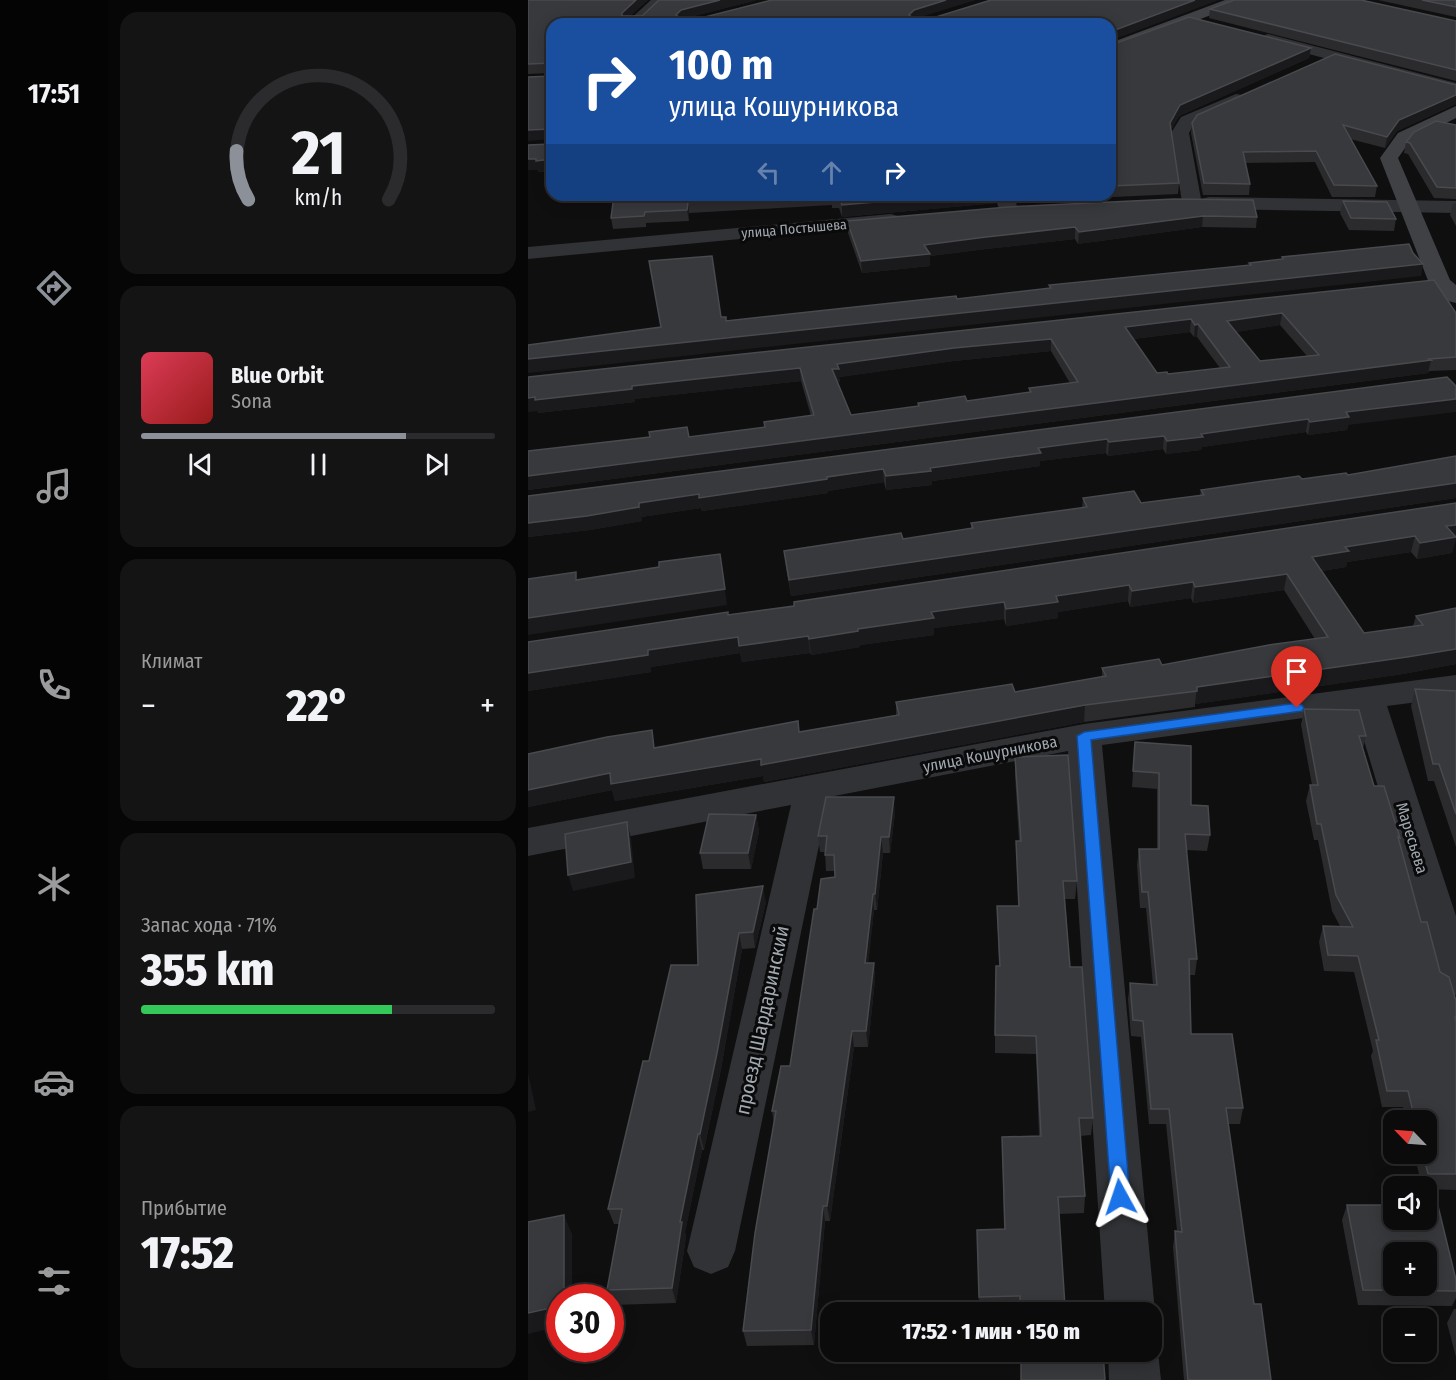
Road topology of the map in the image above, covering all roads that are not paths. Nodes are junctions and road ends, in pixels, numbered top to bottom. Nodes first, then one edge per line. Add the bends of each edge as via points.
1 (659, 0) edge
2 (1238, 0) edge
3 (640, 18) edge
4 (1187, 19) junction
5 (1210, 24) edge
6 (1255, 36) edge
7 (1116, 46) edge
8 (1333, 55) junction
9 (1302, 69) edge
10 (1456, 88) edge
11 (1250, 93) edge
12 (1456, 111) edge
13 (1431, 123) junction
14 (1456, 130) edge
15 (1006, 202) edge
16 (1410, 206) junction
17 (1456, 207) edge
18 (1031, 208) edge
19 (984, 212) edge
20 (914, 218) edge
21 (528, 253) edge
22 (1416, 286) edge
23 (1448, 290) edge
24 (1456, 686) edge
25 (1368, 699) junction
26 (1084, 736) junction
27 (813, 788) junction
28 (528, 842) edge
29 (1456, 978) edge
30 (711, 1251) dead end
31 (1129, 1302) edge
32 (1134, 1362) edge
33 (1135, 1380) edge

1 - 3 street
2 - 4 street
4 - 5 street
4 - 7 street
6 - 8 street
8 - 9 street
8 - 10 street
11 - 16 street via 1187,121 1180,133 1183,202
12 - 13 street
13 - 14 street
13 - 16 street via 1404,137 1389,158
15 - 18 street
15 - 19 street
16 - 17 street
16 - 23 street
20 - 21 street, улица Постышева
22 - 23 street
24 - 25 street, улица Кошурникова
25 - 26 street, улица Кошурникова
25 - 29 street, Маресьева
26 - 27 street, улица Кошурникова
26 - 31 street
27 - 28 street, улица Кошурникова
27 - 30 street, проезд Шардаринский
32 - 33 street

